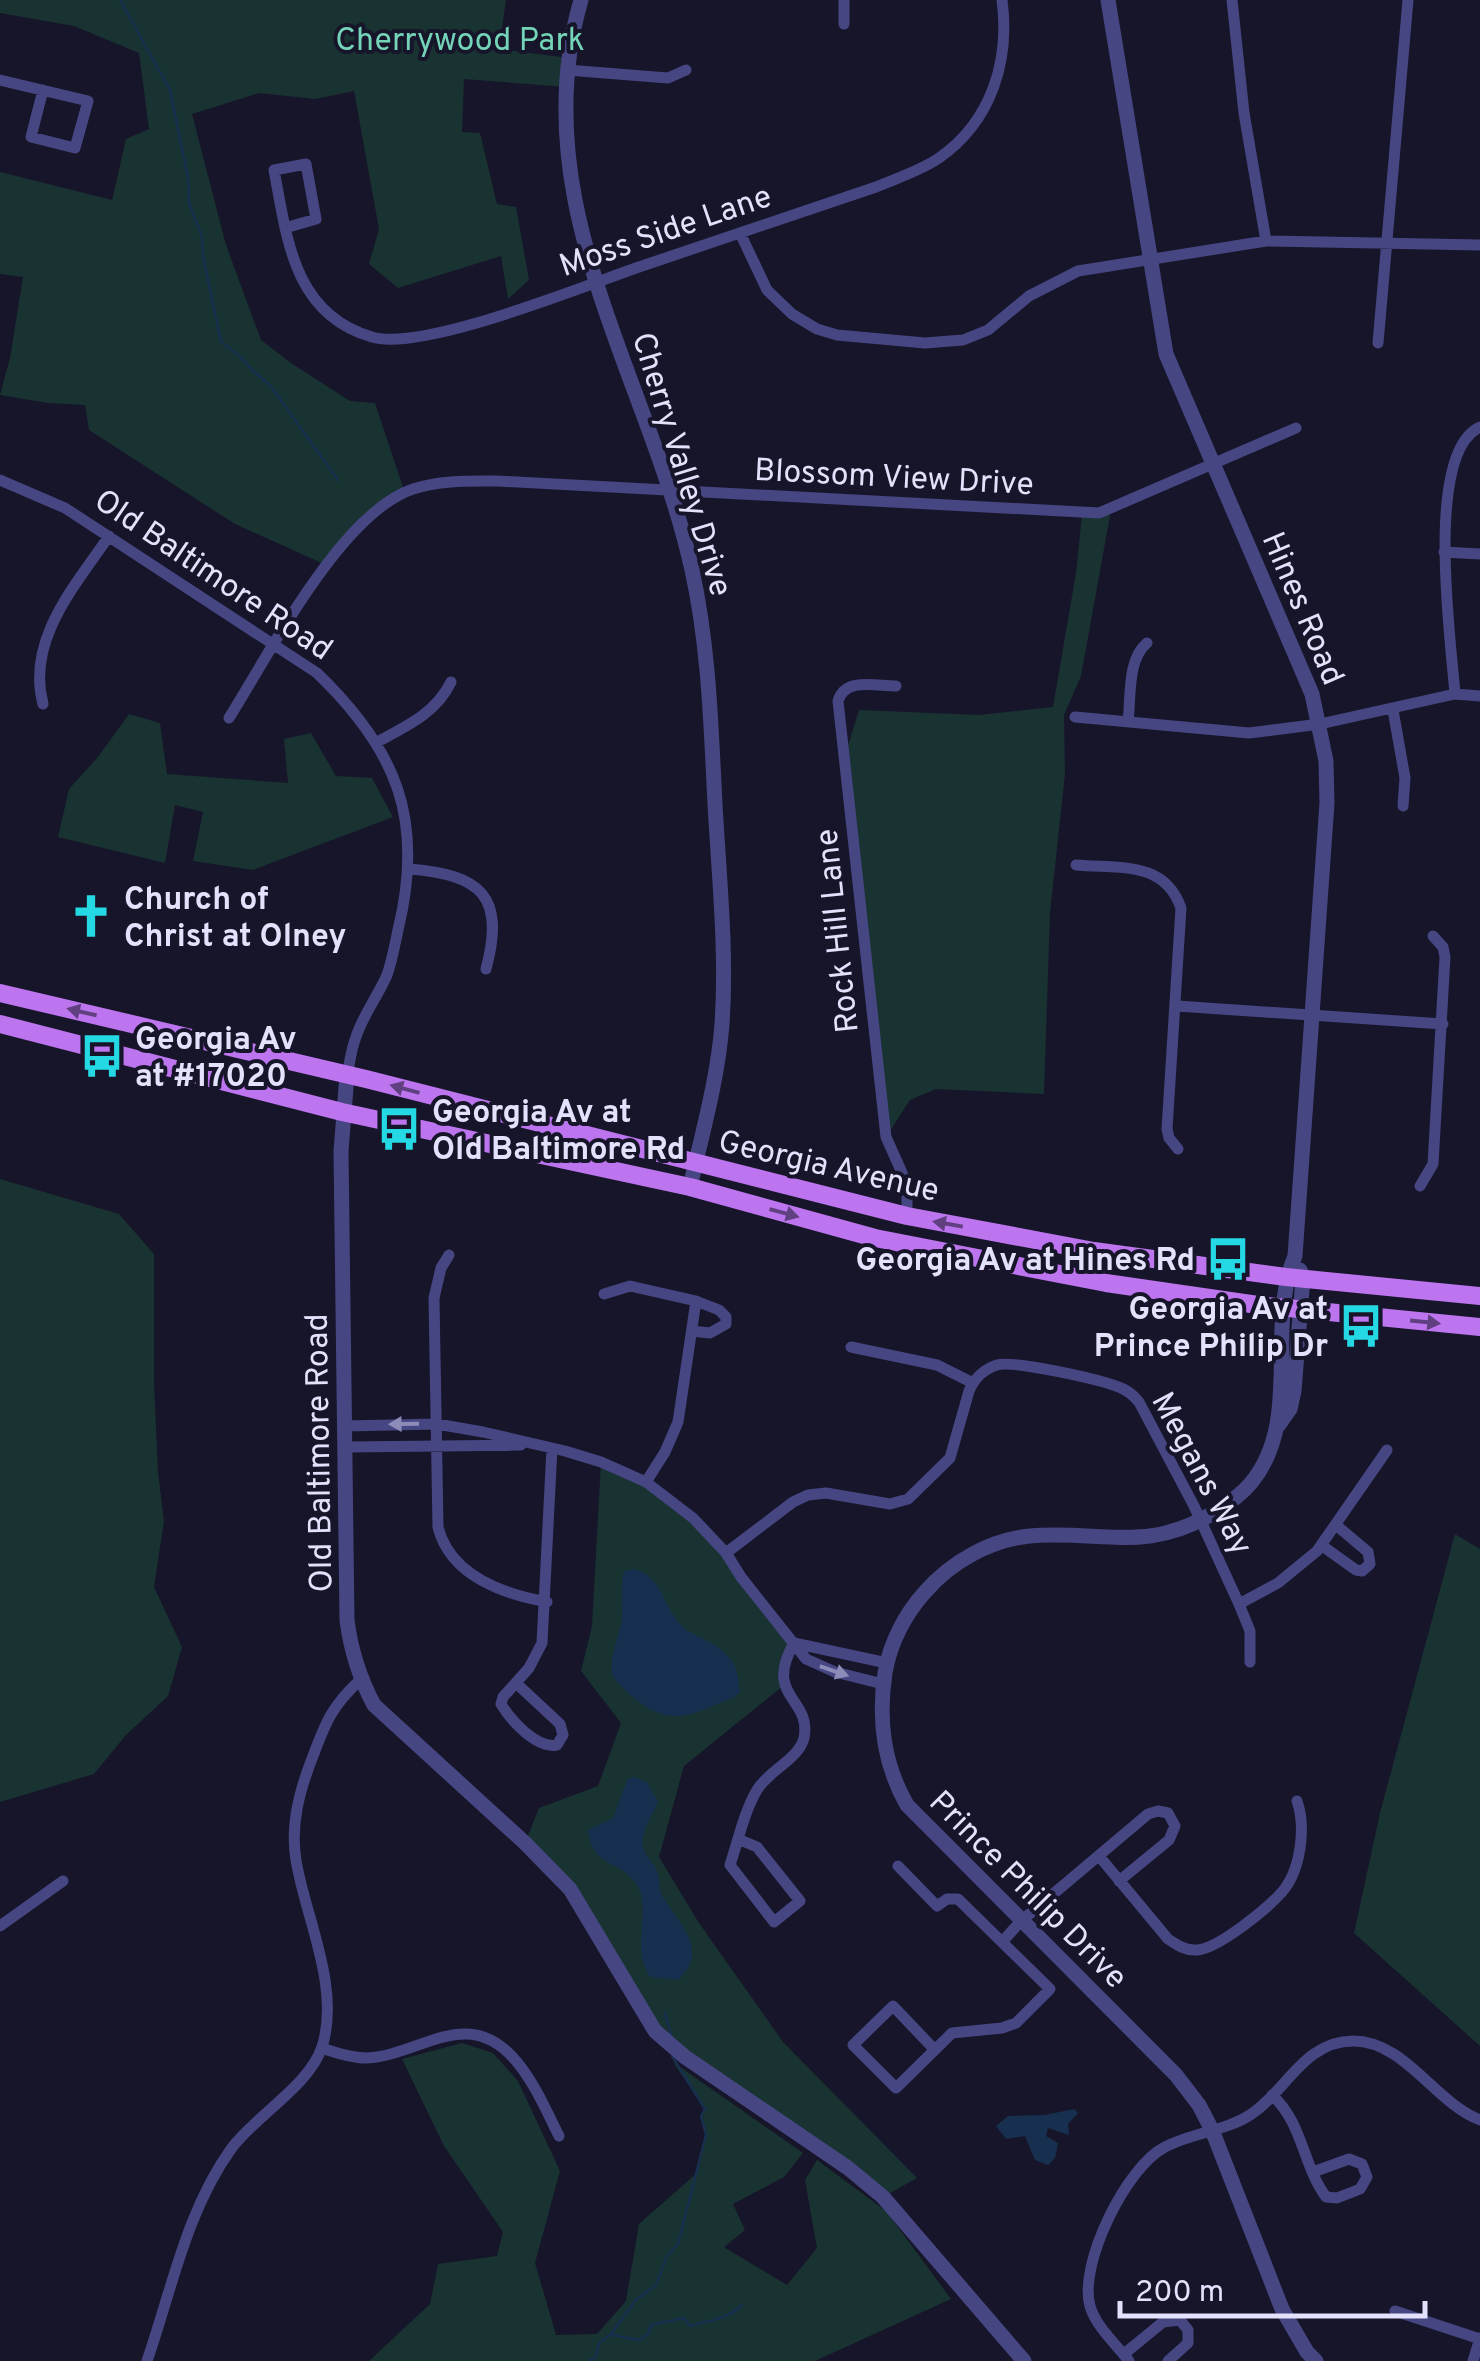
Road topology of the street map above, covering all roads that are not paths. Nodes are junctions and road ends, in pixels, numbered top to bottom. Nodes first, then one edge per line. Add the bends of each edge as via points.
1 (580, 0) edge
2 (844, 0) edge
3 (1002, 0) edge
4 (1108, 0) edge
5 (1232, 0) edge
6 (1408, 0) edge
7 (844, 24) dead end
8 (568, 70) junction
9 (686, 70) dead end
10 (0, 80) edge
11 (43, 90) junction
12 (285, 228) junction
13 (740, 233) junction
14 (1266, 241) junction
15 (1388, 242) junction
16 (1480, 245) edge
17 (1150, 260) junction
18 (597, 284) junction
19 (1378, 343) dead end
20 (1480, 427) edge
21 (1296, 428) dead end
22 (1214, 466) junction
23 (0, 480) edge
24 (668, 491) junction
25 (109, 536) junction
26 (1444, 552) junction
27 (1480, 554) edge
28 (1146, 643) dead end
29 (275, 644) junction
30 (451, 682) dead end
31 (896, 686) dead end
32 (1455, 694) junction
33 (1480, 696) edge
34 (43, 704) dead end
35 (1393, 710) junction
36 (1074, 717) dead end
37 (229, 718) dead end
38 (1128, 722) junction
39 (1320, 724) junction
40 (377, 742) junction
41 (1403, 806) dead end
42 (1076, 865) dead end
43 (410, 869) junction
44 (1434, 936) dead end
45 (486, 969) dead end
46 (0, 992) edge
47 (1177, 1006) junction
48 (1312, 1016) junction
49 (0, 1024) edge
50 (1442, 1024) junction
51 (347, 1075) junction
52 (342, 1112) junction
53 (1178, 1149) dead end
54 (695, 1164) junction
55 (1420, 1186) dead end
56 (690, 1188) junction
57 (907, 1216) junction
58 (448, 1255) dead end
59 (1295, 1278) junction
60 (604, 1294) dead end
61 (1480, 1296) edge
62 (696, 1301) junction
63 (1292, 1308) junction
64 (1480, 1327) edge
65 (692, 1331) junction
66 (850, 1348) dead end
67 (973, 1382) junction
68 (438, 1424) junction
69 (345, 1426) junction
70 (531, 1444) junction
71 (438, 1446) junction
72 (346, 1447) junction
73 (552, 1448) junction
74 (1387, 1450) dead end
75 (646, 1482) junction
76 (1200, 1521) junction
77 (1336, 1526) junction
78 (1321, 1545) junction
79 (726, 1552) junction
80 (546, 1602) junction
81 (1239, 1604) junction
82 (794, 1643) junction
83 (887, 1662) junction
84 (1250, 1662) dead end
85 (360, 1680) junction
86 (516, 1683) junction
87 (884, 1684) junction
88 (1297, 1801) dead end
89 (738, 1839) junction
90 (1099, 1856) junction
91 (898, 1866) dead end
92 (63, 1880) dead end
93 (1119, 1881) junction
94 (1020, 1922) junction
95 (0, 1926) edge
96 (1002, 1941) junction
97 (322, 2048) junction
98 (934, 2049) junction
99 (1272, 2095) junction
100 (1480, 2120) edge
101 (1212, 2130) junction
102 (559, 2136) dead end
103 (1313, 2172) junction
104 (1395, 2311) dead end
105 (1480, 2338) edge
106 (1127, 2358) edge
107 (147, 2361) edge
108 (1024, 2361) edge
109 (1168, 2361) edge
110 (1316, 2361) edge
111 (1473, 2361) edge

1 - 8 street, Cherry Valley Drive
2 - 7 street
3 - 13 street, Moss Side Lane via 1006,32 999,78 954,146 919,170
4 - 17 street, Hines Road
5 - 14 street
6 - 15 street
8 - 9 street via 668,78
8 - 18 street, Cherry Valley Drive via 568,174
10 - 11 street
11 - 11 street via 88,101 75,148 32,137
12 - 12 street, Moss Side Lane via 316,219 306,164 274,170
12 - 18 street, Moss Side Lane via 298,278 322,308 372,337 438,333
13 - 17 street via 767,290 817,329 925,343 988,330 1029,296 1078,272
13 - 18 street, Moss Side Lane
14 - 15 street
14 - 17 street
15 - 16 street
15 - 19 street
17 - 22 street, Hines Road via 1166,354
18 - 24 street, Cherry Valley Drive
20 - 26 street via 1453,460
21 - 22 street, Blossom View Drive
22 - 24 street, Blossom View Drive via 1111,510 1082,514
22 - 39 street, Hines Road via 1293,644
23 - 25 street, Old Baltimore Road
24 - 29 street, Blossom View Drive via 497,481 413,489 361,521
24 - 54 street, Cherry Valley Drive via 691,564 706,648 722,918 722,1026
25 - 29 street, Old Baltimore Road
25 - 34 street via 46,639 38,668
26 - 27 street
26 - 32 street
28 - 38 street via 1134,660
29 - 37 street, Blossom View Drive
29 - 40 street, Old Baltimore Road via 349,703
30 - 40 street via 427,714
31 - 57 street, Rock Hill Lane via 848,686 838,701 886,1137 906,1184
32 - 33 street
32 - 35 street
35 - 39 street
35 - 41 street
36 - 38 street
38 - 39 street via 1249,734
39 - 48 street, Hines Road via 1326,803
40 - 43 street, Old Baltimore Road via 406,813
42 - 47 street via 1148,871 1175,892 1181,908
43 - 45 street via 453,873 479,889 494,924
43 - 51 street, Old Baltimore Road via 388,973 355,1037
44 - 50 street via 1446,957
51 -> 46 main road, Georgia Avenue
47 - 48 street
47 - 53 street via 1167,1129
48 - 50 street
48 - 59 street, Hines Road
49 - 52 main road, Georgia Avenue
50 - 55 street via 1433,1164
51 - 52 street, Old Baltimore Road
54 -> 51 main road, Georgia Avenue
52 - 56 main road, Georgia Avenue
52 - 69 street, Old Baltimore Road
54 - 56 street, Cherry Valley Drive
54 - 57 main road, Georgia Avenue
56 -> 63 main road, Georgia Avenue via 875,1238 1106,1283
59 -> 57 main road, Georgia Avenue via 1094,1251
58 - 68 street via 434,1298
59 - 61 main road, Georgia Avenue
59 - 63 street, Prince Philip Drive
60 - 62 street via 630,1286
62 - 65 street
62 - 65 street via 719,1310 726,1324 710,1333
63 -> 64 main road, Georgia Avenue
63 - 76 street, Prince Philip Drive via 1290,1409 1250,1485
65 - 75 street via 678,1422
66 - 67 street via 937,1366
67 - 76 street, Megans Way via 992,1367 1011,1364 1126,1390 1144,1409
67 - 79 street via 950,1458 908,1499 890,1504 808,1495
68 -> 69 street
68 - 70 street
68 - 71 street
69 - 72 street, Old Baltimore Road
70 - 71 street
70 - 73 street
71 - 72 street
71 - 80 street via 438,1527 447,1551 498,1590
72 - 85 street, Old Baltimore Road via 347,1620
73 - 75 street
73 - 80 street
74 - 77 street
75 - 79 street
76 - 81 street, Megans Way
76 - 83 street, Prince Philip Drive via 1149,1538 1027,1536 976,1552 923,1594
77 - 78 street
77 - 78 street via 1368,1552 1370,1564 1356,1570
78 - 81 street via 1278,1583
79 - 82 street
80 - 86 street via 542,1643
81 - 84 street, Megans Way via 1250,1631
82 - 83 street
82 -> 87 street via 819,1666
82 - 89 street via 783,1686 806,1728 802,1744 757,1788
83 - 87 street, Prince Philip Drive
85 - 97 street via 326,1720 295,1820 296,1858 323,1961
85 - 108 street, Old Baltimore Road via 374,1706 570,1889 655,2030 883,2197
86 - 86 street via 502,1700 504,1710 540,1744 557,1745 560,1724
87 - 94 street, Prince Philip Drive via 883,1734 897,1788
88 - 93 street via 1304,1818 1283,1891 1210,1947 1195,1951 1168,1939
89 - 89 street via 730,1865 774,1922 800,1901 758,1847
90 - 93 street
90 - 93 street via 1148,1814 1171,1816 1169,1840
90 - 94 street
91 - 96 street via 936,1906 958,1899
92 - 95 street
94 - 96 street
94 - 101 street, Prince Philip Drive via 1176,2075
96 - 98 street via 1050,1989 1016,2022 952,2033
97 - 102 street via 366,2058 465,2032 518,2063
97 - 107 street via 233,2146 206,2188
98 - 98 street via 893,2006 853,2045 896,2088
99 - 100 street via 1323,2048 1363,2042 1395,2056
99 - 101 street via 1252,2114
99 - 103 street via 1292,2116
101 - 106 street via 1164,2147 1142,2164 1091,2264 1090,2307
101 - 110 street, Prince Philip Drive via 1282,2309
103 - 103 street via 1331,2198 1360,2190 1367,2176 1362,2164 1349,2159
104 - 105 street
105 - 111 street
106 - 109 street via 1164,2322 1180,2320 1188,2343

